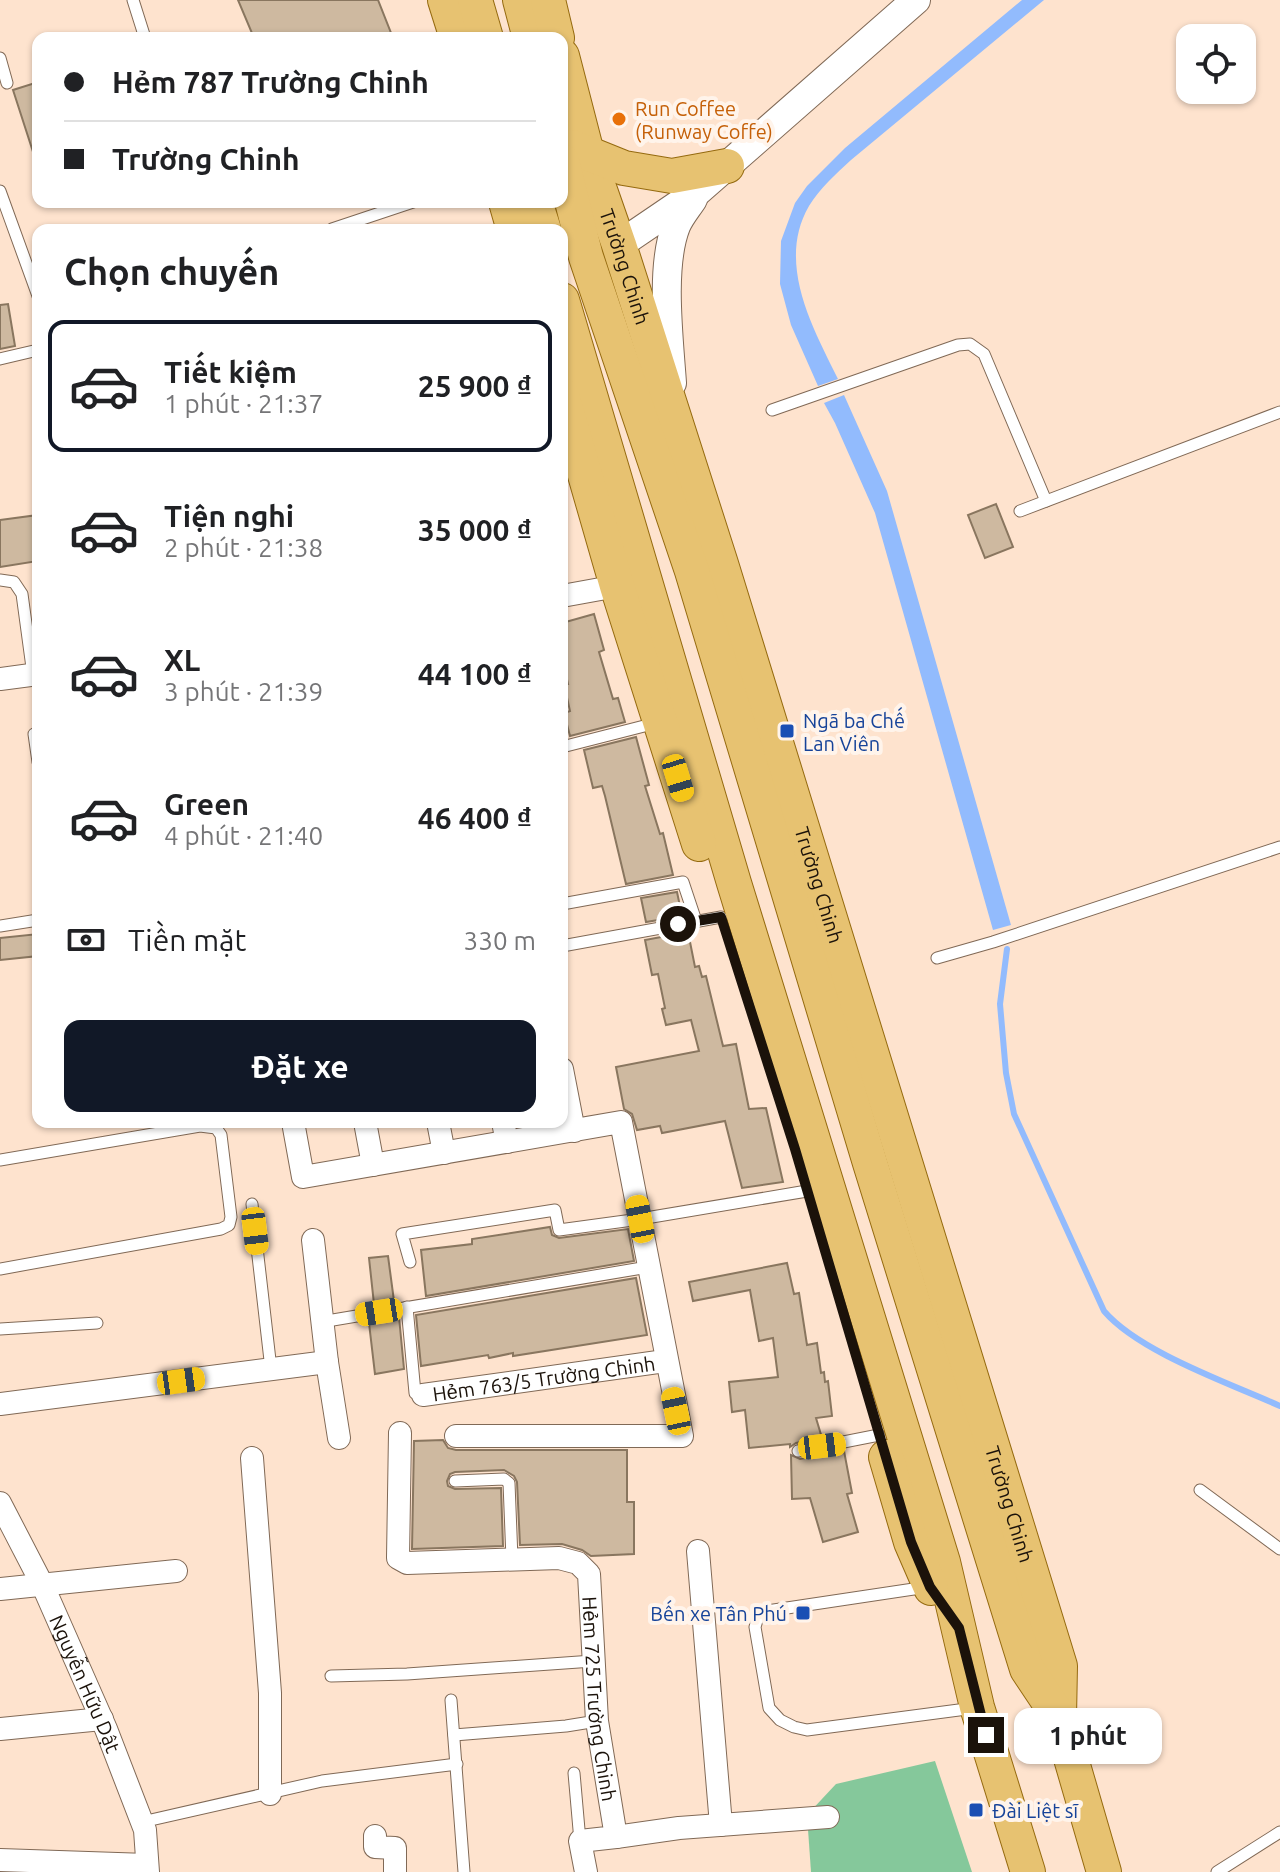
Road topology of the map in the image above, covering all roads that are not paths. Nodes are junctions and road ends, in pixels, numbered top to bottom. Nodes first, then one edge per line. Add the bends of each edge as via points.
1 (133, 0) edge
2 (445, 0) edge
3 (475, 0) edge
4 (520, 0) edge
5 (548, 0) edge
6 (916, 0) edge
7 (143, 32) edge
8 (455, 32) edge
9 (484, 32) edge
10 (528, 32) edge
11 (556, 32) edge
12 (0, 58) edge
13 (7, 83) dead end
14 (568, 129) edge
15 (570, 153) edge
16 (727, 166) junction
17 (697, 192) junction
18 (1, 199) edge
19 (395, 208) edge
20 (347, 224) edge
21 (619, 245) junction
22 (574, 261) edge
23 (32, 280) edge
24 (568, 320) edge
25 (32, 351) edge
26 (0, 359) edge
27 (772, 410) dead end
28 (1280, 412) edge
29 (568, 416) edge
30 (674, 416) junction
31 (1046, 501) junction
32 (1020, 511) dead end
33 (0, 580) edge
34 (617, 586) junction
35 (568, 595) edge
36 (32, 651) edge
37 (32, 675) edge
38 (0, 679) edge
39 (660, 722) junction
40 (568, 745) edge
41 (1280, 847) edge
42 (568, 903) edge
43 (708, 919) junction
44 (32, 921) edge
45 (0, 926) edge
46 (568, 945) edge
47 (937, 958) dead end
48 (568, 1100) edge
49 (188, 1128) edge
50 (216, 1128) edge
51 (294, 1128) edge
52 (366, 1128) edge
53 (439, 1128) edge
54 (574, 1131) junction
55 (505, 1132) edge
56 (444, 1153) junction
57 (0, 1160) edge
58 (373, 1165) junction
59 (807, 1191) junction
60 (252, 1204) dead end
61 (640, 1219) junction
62 (313, 1240) dead end
63 (931, 1251) junction
64 (410, 1262) dead end
65 (648, 1267) junction
66 (0, 1269) edge
67 (914, 1304) junction
68 (407, 1307) junction
69 (321, 1322) junction
70 (97, 1323) dead end
71 (0, 1329) edge
72 (665, 1361) junction
73 (327, 1362) junction
74 (271, 1369) junction
75 (423, 1395) joint
76 (0, 1404) edge
77 (400, 1433) dead end
78 (879, 1435) junction
79 (456, 1436) dead end
80 (339, 1438) dead end
81 (798, 1451) dead end
82 (252, 1458) dead end
83 (455, 1481) dead end
84 (1200, 1490) dead end
85 (0, 1503) edge
86 (1280, 1549) edge
87 (698, 1551) dead end
88 (512, 1559) junction
89 (176, 1571) dead end
90 (939, 1585) junction
91 (43, 1586) junction
92 (0, 1589) edge
93 (593, 1661) junction
94 (331, 1676) dead end
95 (451, 1700) dead end
96 (977, 1707) junction
97 (1059, 1717) junction
98 (102, 1719) junction
99 (597, 1721) junction
100 (0, 1729) edge
101 (454, 1735) junction
102 (457, 1764) junction
103 (574, 1773) dead end
104 (270, 1794) junction
105 (828, 1817) dead end
106 (142, 1822) junction
107 (721, 1825) junction
108 (1280, 1832) edge
109 (375, 1836) dead end
110 (616, 1837) junction
111 (580, 1841) junction
112 (0, 1860) edge
113 (148, 1868) edge
114 (395, 1872) edge
115 (464, 1872) edge
116 (586, 1872) edge
117 (1028, 1872) edge
118 (1104, 1872) edge
119 (1217, 1872) edge

1 - 7 lane
2 - 8 main road
3 - 9 main road
4 - 10 main road
5 - 11 main road
6 - 16 street
12 - 13 lane
14 - 15 main road, Trường Chinh
15 - 16 main road via 672,176
15 - 21 main road, Trường Chinh
15 - 22 main road, Trường Chinh
16 - 17 street
17 - 21 street
17 - 30 street via 677,225 670,253 667,299
18 - 23 lane
19 - 20 lane
21 - 22 main road
21 - 30 main road, Trường Chinh
22 - 67 main road, Trường Chinh via 692,571
24 - 90 main road
25 - 26 lane
27 - 31 lane via 970,344 984,354
28 - 31 lane
29 - 34 main road
30 - 63 main road, Trường Chinh
31 - 32 lane
33 - 36 lane via 14,582 22,594
34 - 35 street
34 - 39 main road
37 - 38 street
39 - 40 lane
39 - 43 main road
41 - 47 lane
42 - 43 lane via 683,882
43 - 46 lane
43 - 59 main road
44 - 45 lane
48 - 54 street
49 - 57 lane
50 - 66 lane via 221,1135 229,1225
51 - 58 street via 303,1177
52 - 58 street
53 - 56 street
54 - 55 street
54 - 61 street, Hẻm 763/5 Trường Chinh via 621,1122
55 - 56 street
56 - 58 street
59 - 61 lane
59 - 78 main road
60 - 74 lane
61 - 64 lane via 559,1230 555,1210 402,1234
61 - 65 street, Hẻm 763/5 Trường Chinh
62 - 69 street
63 - 67 main road
63 - 97 main road, Trường Chinh via 1060,1666
65 - 68 lane
65 - 72 street, Hẻm 763/5 Trường Chinh
67 - 97 main road, Trường Chinh via 1027,1669
68 - 69 lane
68 - 75 lane via 415,1393
69 - 73 street
70 - 71 lane
72 - 75 street, Hẻm 763/5 Trường Chinh
72 - 79 street, Hẻm 763/5 Trường Chinh via 682,1436
73 - 74 street
73 - 80 street
74 - 76 street
77 - 88 street, Hẻm 725 Trường Chinh via 398,1558 407,1563
78 - 81 lane
78 - 90 main road via 911,1542
82 - 104 street via 270,1693
83 - 88 lane via 509,1483
84 - 86 lane
85 - 91 street, Nguyễn Hữu Dật
87 - 107 street
88 - 93 street, Hẻm 725 Trường Chinh via 559,1558 578,1563 589,1574
89 - 91 street
90 - 96 main road via 959,1628
90 - 96 lane via 767,1611 758,1617 755,1627 769,1708 780,1720 807,1730
91 - 92 street
91 - 98 street, Nguyễn Hữu Dật
93 - 94 lane
93 - 99 street, Hẻm 725 Trường Chinh
95 - 101 lane
96 - 117 main road
97 - 118 main road, Trường Chinh
98 - 100 street
98 - 106 street, Nguyễn Hữu Dật
99 - 101 lane
99 - 110 street, Hẻm 725 Trường Chinh
101 - 102 lane
102 - 104 lane via 322,1781
102 - 115 lane
103 - 111 lane
104 - 106 lane
105 - 107 street
106 - 113 street, Nguyễn Hữu Dật
107 - 110 street
108 - 119 lane
109 - 114 street via 375,1847 395,1848
110 - 111 street
111 - 116 street
112 - 113 street

